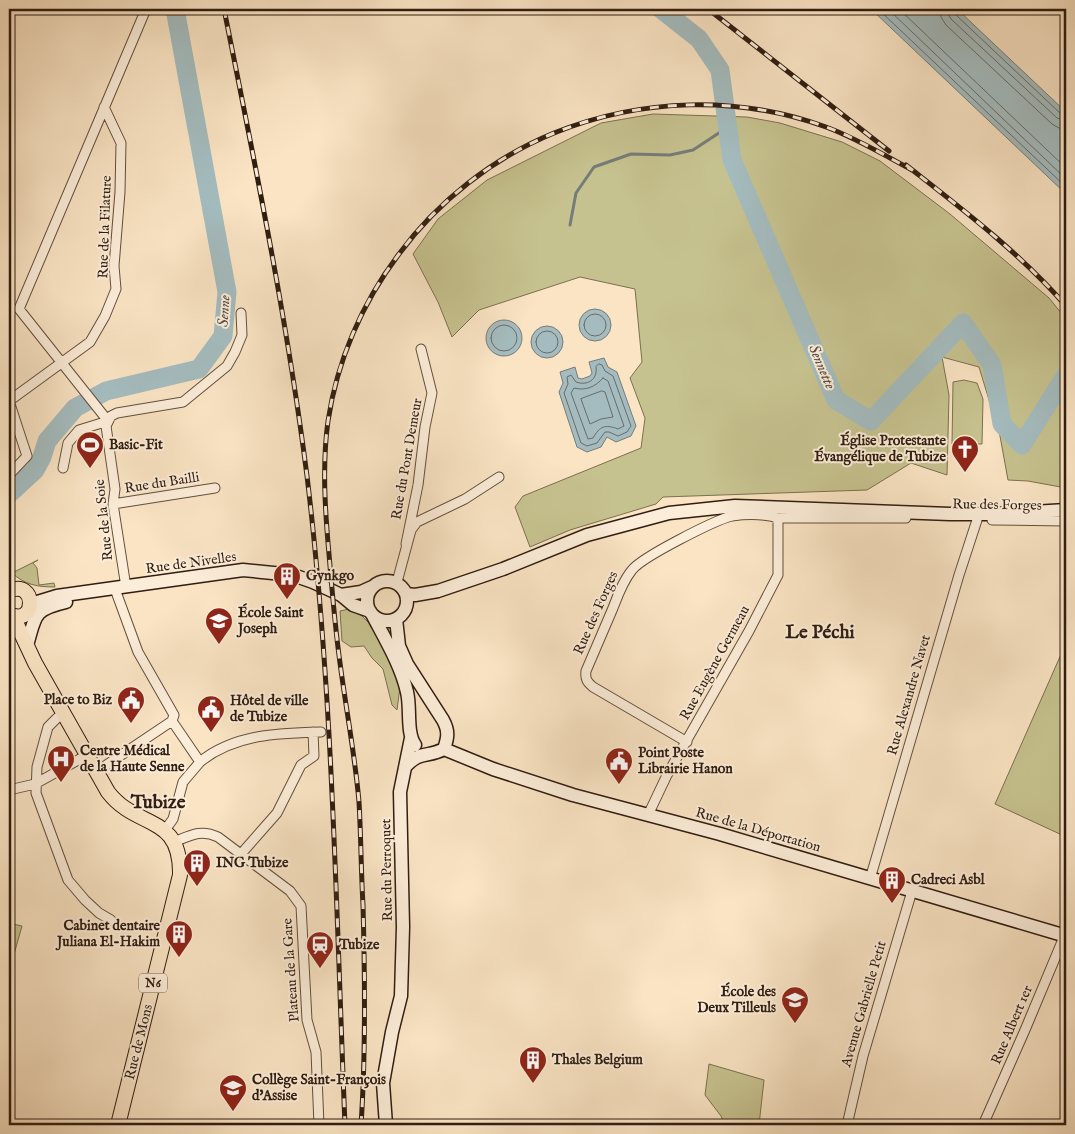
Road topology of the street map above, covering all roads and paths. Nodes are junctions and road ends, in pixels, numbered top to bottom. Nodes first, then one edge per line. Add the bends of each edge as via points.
1 (146, 9) edge
2 (104, 107) junction
3 (241, 313) dead end
4 (421, 349) dead end
5 (62, 362) junction
6 (108, 421) junction
7 (62, 468) dead end
8 (9, 474) edge
9 (499, 477) dead end
10 (215, 488) dead end
11 (113, 504) junction
12 (735, 506) junction
13 (1066, 510) edge
14 (748, 515) junction
15 (778, 518) junction
16 (977, 520) junction
17 (1066, 521) edge
18 (406, 544) junction
19 (398, 582) junction
20 (372, 587) junction
21 (120, 588) junction
22 (14, 589) edge
23 (72, 594) junction
24 (406, 594) junction
25 (341, 595) junction
26 (19, 612) edge
27 (371, 612) junction
28 (396, 619) junction
29 (25, 642) junction
30 (64, 714) junction
31 (172, 721) junction
32 (410, 738) junction
33 (687, 742) junction
34 (444, 749) junction
35 (426, 754) junction
36 (86, 755) junction
37 (200, 762) junction
38 (405, 767) junction
39 (96, 772) junction
40 (35, 784) junction
41 (9, 790) edge
42 (648, 815) junction
43 (165, 830) junction
44 (174, 842) junction
45 (241, 854) junction
46 (870, 879) junction
47 (912, 891) junction
48 (111, 920) dead end
49 (1066, 935) edge
50 (118, 1125) edge
51 (319, 1125) edge
52 (386, 1125) edge
53 (847, 1125) edge
54 (983, 1125) edge

1 - 2 street
2 - 5 street, Rue de la Filature via 121,143 114,266 116,289 90,342
2 - 5 street via 19,309
3 - 6 street via 242,335 236,352 226,366 183,402 117,413
4 - 18 street, Rue du Pont Demeur via 432,393
5 - 6 street
5 - 8 street, Rue de la Filature via 9,401 27,456
6 - 7 street via 79,430 68,442
6 - 11 street, Rue de la Soie via 106,432 115,489
9 - 18 street, Rue du Pont Demeur via 418,522
10 - 11 street, Rue du Bailli
11 - 21 street, Rue de la Soie
12 - 13 main road, Rue des Forges via 979,514
12 - 14 street
12 - 24 main road, Rue des Forges via 669,513 587,535 438,591
14 - 15 street, Rue des Forges
14 - 33 street, Rue des Forges via 732,516 702,528 632,570 586,671 587,682 593,687
15 - 16 street, Rue des Forges
15 - 33 street, Rue Eugène Germeau via 778,575
16 - 17 street, Rue des Forges
16 - 46 street, Rue Alexandre Navet
18 - 19 street, Rue du Pont Demeur
19 - 20 main road via 384,581
19 - 24 main road
20 - 25 main road
20 - 27 main road via 367,599
21 - 23 main road, Rue de Nivelles
21 - 25 main road, Rue de Nivelles via 243,570 293,575
21 - 31 street, Rue de la Soie via 138,652 174,715
22 - 23 main road, Rue de Nivelles
22 - 26 main road via 28,594
23 - 26 main road, Rue de Nivelles via 44,599
23 - 29 main road via 68,601 55,604 34,618
24 - 28 main road via 406,608
25 - 27 main road, Rue de Nivelles
26 - 29 main road, N6
27 - 28 main road via 383,620
27 - 32 main road via 393,654 407,691
28 - 34 main road via 399,646 407,664 448,729
29 - 30 main road, N6
30 - 36 main road, N6
30 - 40 street via 48,727
31 - 37 street, Rue de la Soie
31 - 39 street
32 - 35 main road
32 - 38 main road, Rue du Perroquet
33 - 42 street, Rue Eugène Germeau
34 - 35 main road
34 - 42 main road, Rue de la Déportation via 493,770
35 - 38 main road via 413,758
36 - 39 main road, N6
36 - 40 street
37 - 43 street via 182,782 173,819
37 - 45 street via 217,750 258,736 317,732 314,756 301,765 276,812
38 - 52 main road, Rue du Perroquet via 400,792 401,996 383,1083
39 - 43 main road, N6 via 117,804
40 - 41 street
40 - 48 street via 68,880 85,900
42 - 46 main road, Rue de la Déportation
43 - 44 main road, N6
44 - 45 street, Plateau de la Gare via 198,833 209,833
44 - 50 main road, Rue de Mons / N6 via 180,875
45 - 51 street, Plateau de la Gare via 290,891 301,906 307,1020 316,1052
46 - 47 main road, Rue de la Déportation
47 - 49 main road, Rue de la Déportation
47 - 53 street, Avenue Gabrielle Petit via 862,1056
49 - 54 street, Rue Albert 1er

